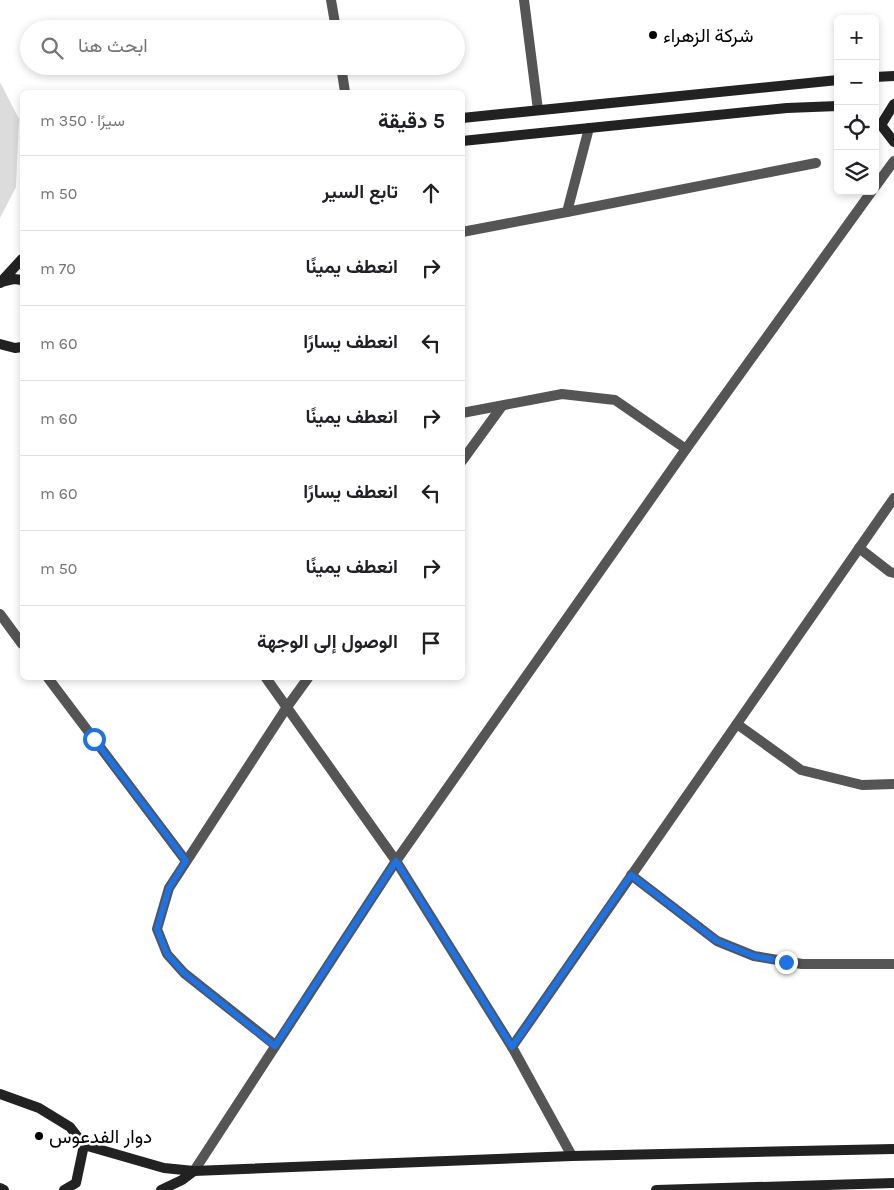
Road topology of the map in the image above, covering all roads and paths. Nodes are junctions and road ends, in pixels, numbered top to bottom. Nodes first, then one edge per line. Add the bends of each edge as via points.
1 (331, 0) edge
2 (524, 0) edge
3 (334, 20) edge
4 (342, 75) edge
5 (894, 76) edge
6 (879, 78) edge
7 (834, 80) edge
8 (345, 90) edge
9 (894, 104) edge
10 (834, 106) edge
11 (538, 110) junction
12 (465, 118) edge
13 (879, 123) edge
14 (879, 125) edge
15 (589, 128) junction
16 (465, 141) edge
17 (894, 142) edge
18 (894, 161) edge
19 (816, 163) dead end
20 (879, 182) edge
21 (869, 195) edge
22 (567, 212) junction
23 (465, 231) edge
24 (20, 261) edge
25 (20, 280) edge
26 (0, 283) edge
27 (0, 344) edge
28 (20, 347) edge
29 (502, 406) junction
30 (465, 412) edge
31 (686, 449) junction
32 (465, 457) edge
33 (894, 498) edge
34 (859, 548) junction
35 (894, 573) edge
36 (0, 614) edge
37 (20, 641) edge
38 (50, 680) edge
39 (267, 680) edge
40 (307, 680) edge
41 (287, 707) junction
42 (737, 724) junction
43 (894, 784) edge
44 (186, 861) junction
45 (396, 861) junction
46 (631, 875) junction
47 (894, 964) edge
48 (275, 1046) junction
49 (512, 1047) junction
50 (0, 1094) edge
51 (84, 1145) junction
52 (894, 1149) edge
53 (572, 1156) junction
54 (194, 1171) junction
55 (894, 1182) edge
56 (0, 1188) edge
57 (4, 1190) edge
58 (64, 1190) edge
59 (162, 1190) edge
60 (656, 1190) edge

1 - 3 street
2 - 11 street
4 - 8 street
5 - 6 main road
7 - 11 main road
9 - 13 main road
10 - 15 main road
11 - 12 main road
14 - 17 main road
15 - 16 main road
15 - 22 street
18 - 20 street
19 - 22 street
21 - 31 street
22 - 23 street
24 - 26 main road
25 - 26 main road
27 - 28 main road
29 - 30 street
29 - 31 street via 562,394 615,400
29 - 32 street
31 - 45 street
33 - 34 street
34 - 35 street
34 - 42 street
36 - 37 street
38 - 44 street
39 - 41 street
40 - 41 street
41 - 44 street
41 - 45 street
42 - 43 street via 800,770 862,785
42 - 46 street
44 - 48 street via 169,888 157,929 167,954 184,973
45 - 48 street
45 - 49 street
46 - 47 street via 717,941 754,956 802,964
46 - 49 street
48 - 54 street
49 - 53 street
50 - 51 main road via 39,1108 70,1127
51 - 54 main road via 164,1168
51 - 58 main road via 76,1183
52 - 53 main road
53 - 54 main road
54 - 59 main road
55 - 60 main road
56 - 57 main road

